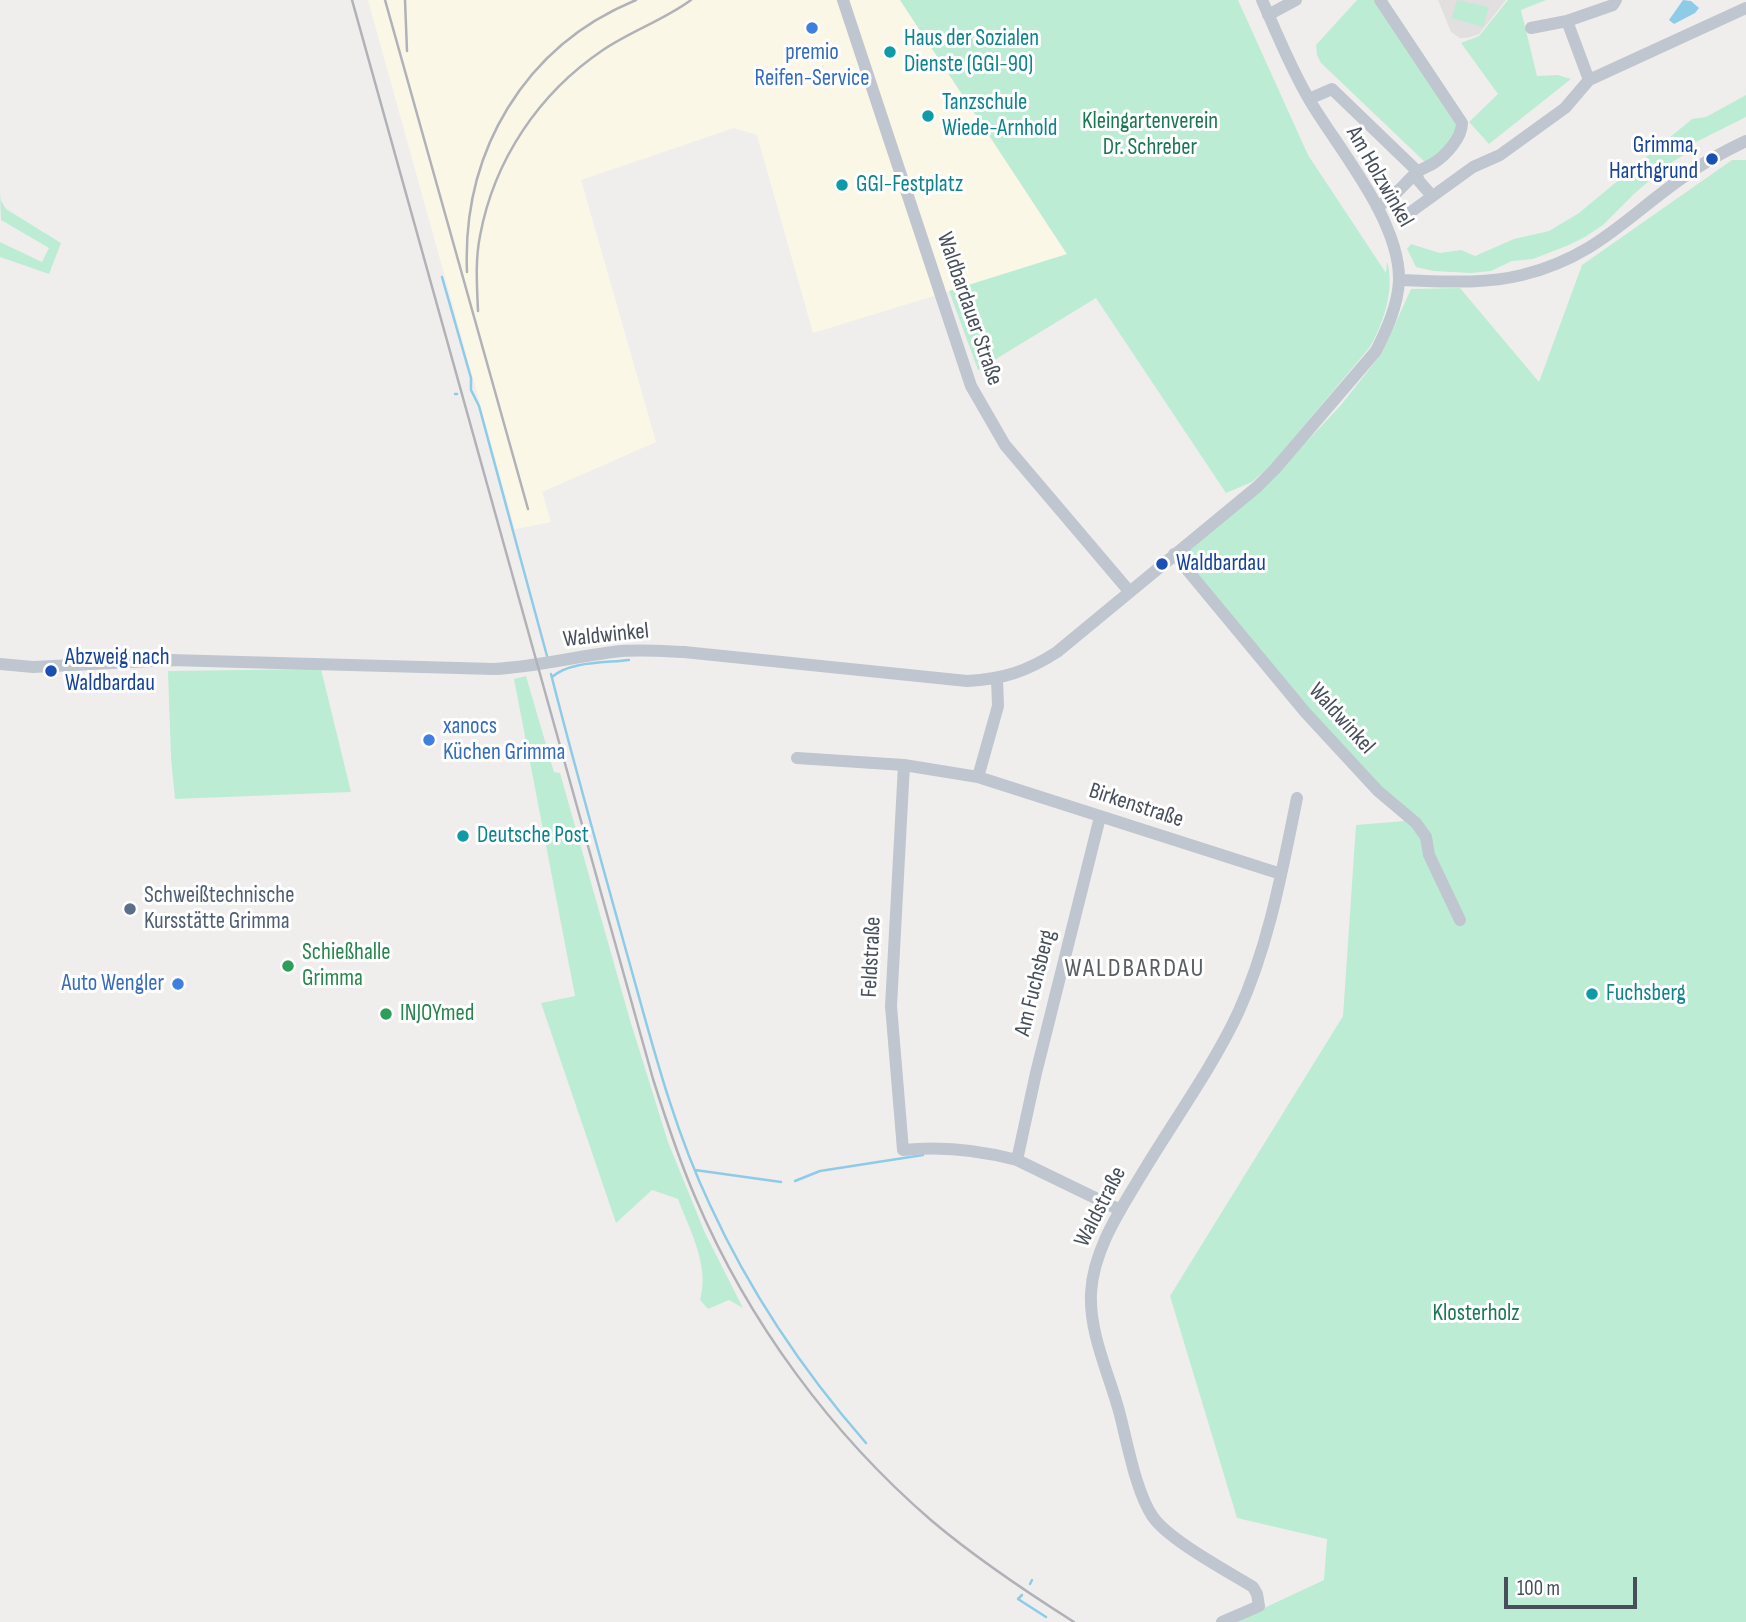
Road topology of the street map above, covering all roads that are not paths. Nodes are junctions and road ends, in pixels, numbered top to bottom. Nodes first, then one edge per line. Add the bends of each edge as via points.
1 (843, 0) edge
2 (1262, 0) edge
3 (1296, 0) edge
4 (1380, 0) edge
5 (1616, 0) edge
6 (1746, 8) edge
7 (1268, 15) junction
8 (1567, 21) junction
9 (1531, 28) dead end
10 (1589, 79) junction
11 (1309, 99) junction
12 (1746, 141) edge
13 (1416, 173) junction
14 (1432, 196) junction
15 (1377, 207) junction
16 (1401, 219) dead end
17 (1399, 280) junction
18 (1174, 554) junction
19 (1129, 592) junction
20 (0, 664) edge
21 (997, 679) junction
22 (797, 758) dead end
23 (904, 765) junction
24 (978, 777) junction
25 (1297, 798) dead end
26 (1100, 817) junction
27 (1281, 874) junction
28 (1460, 920) dead end
29 (1017, 1160) junction
30 (1120, 1210) junction
31 (1222, 1622) edge

1 - 19 street, Waldbardauer Straße via 980,405 1005,445
2 - 7 street, Am Holzwinkel
3 - 7 street
4 - 13 street via 1462,123 1460,135 1449,148
5 - 8 street
6 - 10 street
7 - 11 street, Am Holzwinkel
8 - 9 street
8 - 10 street
10 - 14 street via 1565,108
11 - 13 street, Am Holzwinkel via 1332,89
11 - 15 street, Am Holzwinkel
12 - 17 street via 1692,171 1595,246 1562,262 1500,280
13 - 14 street
13 - 15 street
14 - 16 street
15 - 17 street, Am Holzwinkel via 1395,251
17 - 18 street, Waldwinkel via 1386,331 1369,359 1257,487
18 - 19 street, Waldwinkel
18 - 28 street, Waldwinkel via 1305,712 1378,791 1416,823
19 - 21 street, Waldwinkel via 1057,652 1033,667
20 - 21 street, Waldwinkel via 33,667 170,660 495,668 639,650 967,681
21 - 24 street via 998,706
22 - 23 street, Birkenstraße
23 - 24 street, Birkenstraße
23 - 29 street, Feldstraße via 891,1006 903,1150 963,1149
24 - 26 street, Birkenstraße
25 - 27 street, Waldstraße
26 - 27 street, Birkenstraße
26 - 29 street, Am Fuchsberg
27 - 30 street, Waldstraße via 1268,932 1238,1013
29 - 30 street
30 - 31 street, Waldstraße via 1095,1266 1091,1306 1099,1343 1152,1517 1257,1594 1259,1606

